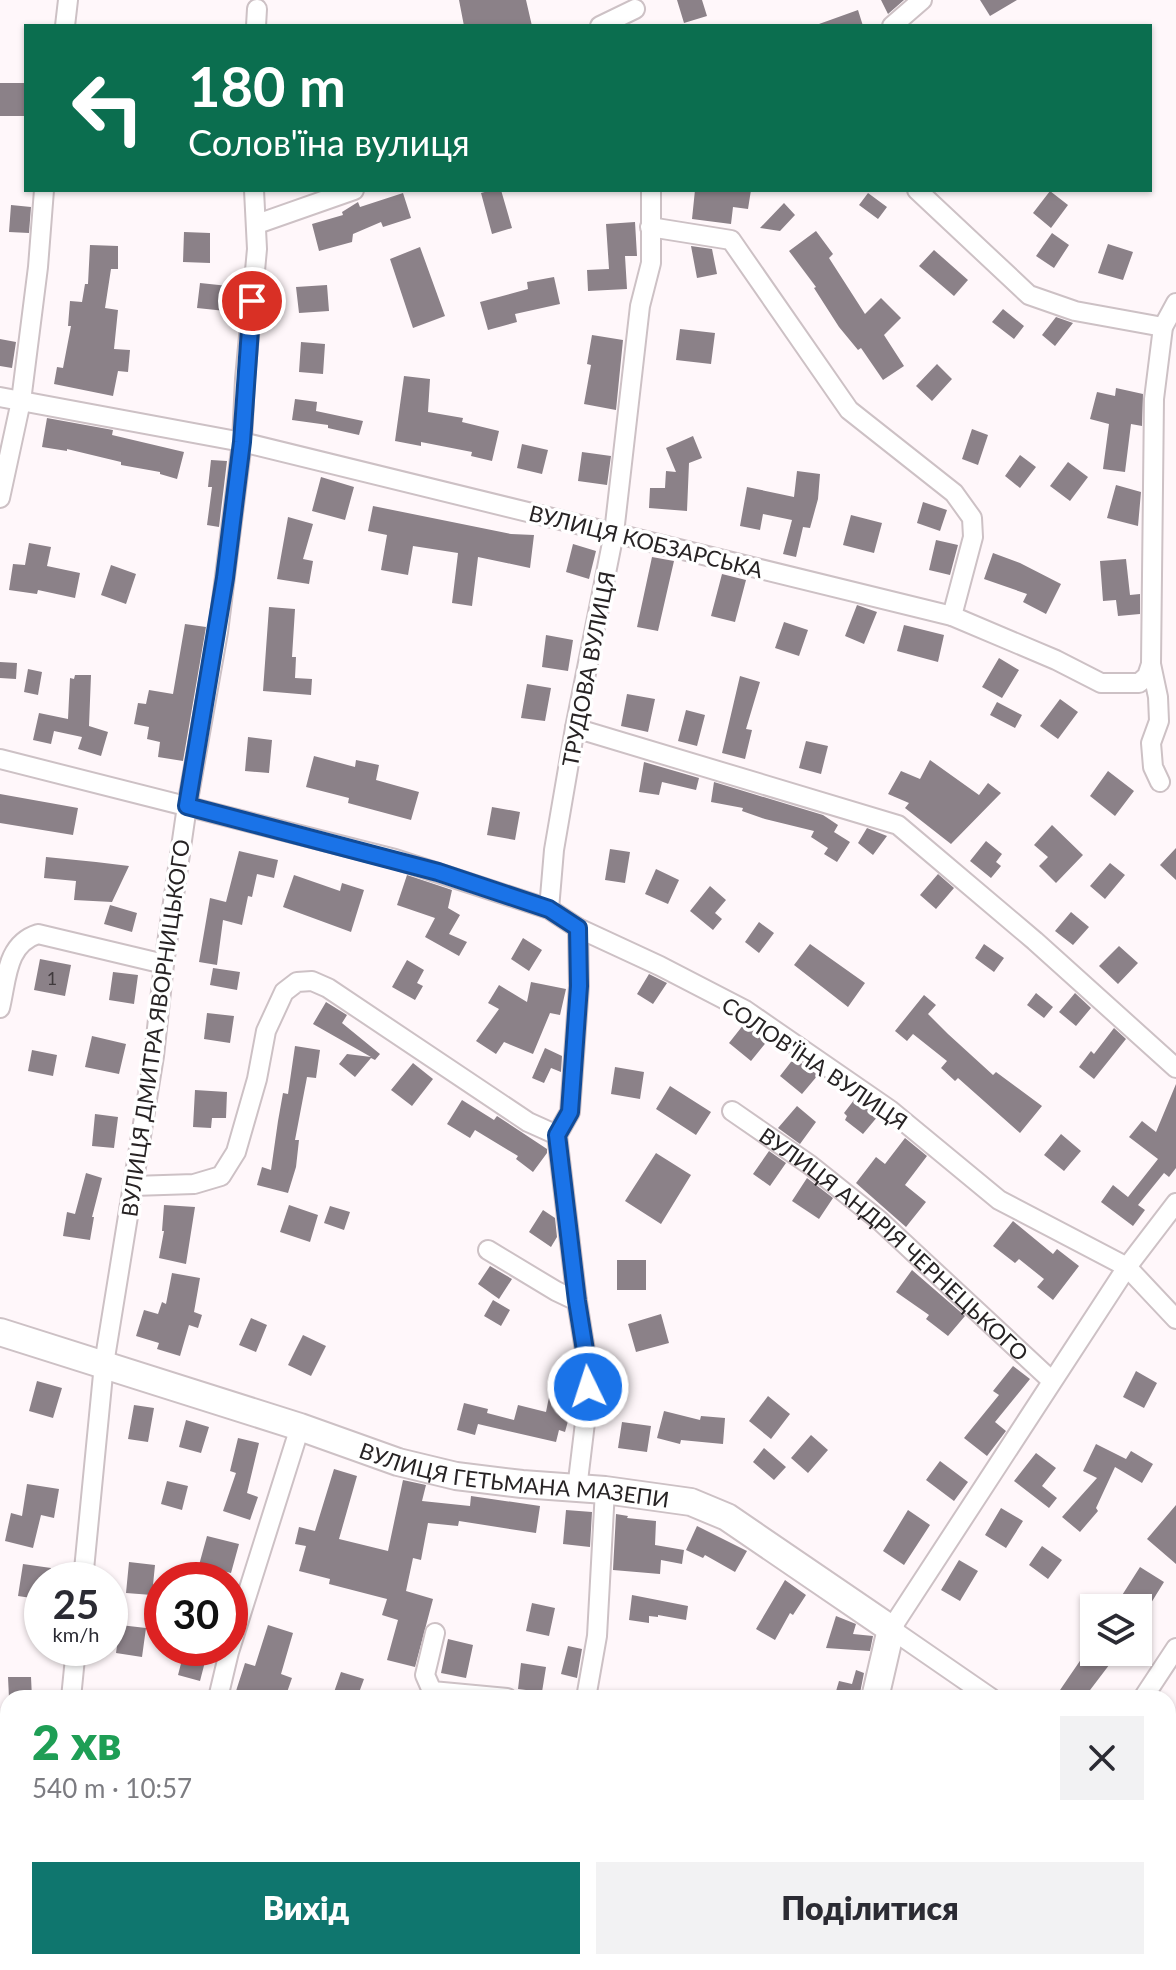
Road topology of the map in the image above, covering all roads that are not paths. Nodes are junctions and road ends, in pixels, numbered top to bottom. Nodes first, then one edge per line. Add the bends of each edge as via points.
1 (68, 0) edge
2 (922, 0) edge
3 (635, 12) edge
4 (65, 24) edge
5 (605, 24) edge
6 (894, 24) edge
7 (44, 192) edge
8 (254, 192) edge
9 (348, 192) edge
10 (651, 192) edge
11 (919, 192) edge
12 (257, 224) junction
13 (650, 227) junction
14 (1176, 303) edge
15 (1163, 327) junction
16 (0, 397) edge
17 (21, 401) junction
18 (242, 442) junction
19 (0, 498) edge
20 (614, 533) junction
21 (952, 616) junction
22 (1151, 664) junction
23 (575, 728) junction
24 (0, 759) edge
25 (1160, 782) dead end
26 (187, 806) junction
27 (549, 909) junction
28 (578, 928) junction
29 (164, 964) junction
30 (0, 1008) edge
31 (1176, 1068) edge
32 (732, 1111) dead end
33 (557, 1135) junction
34 (133, 1186) junction
35 (1176, 1203) edge
36 (488, 1250) dead end
37 (1127, 1267) junction
38 (577, 1301) junction
39 (1176, 1319) edge
40 (0, 1332) edge
41 (104, 1364) junction
42 (1052, 1381) junction
43 (300, 1427) junction
44 (577, 1489) junction
45 (605, 1490) junction
46 (85, 1562) edge
47 (891, 1629) junction
48 (435, 1633) dead end
49 (1176, 1648) edge
50 (74, 1666) edge
51 (72, 1690) edge
52 (220, 1690) edge
53 (432, 1690) edge
54 (587, 1690) edge
55 (877, 1690) edge
56 (979, 1690) edge
57 (1148, 1690) edge

1 - 4 street
2 - 6 street
3 - 5 street
7 - 17 street
8 - 12 street, ВУЛИЦЯ ДМИТРА ЯВОРНИЦЬКОГО
9 - 12 street
10 - 13 street, ТРУДОВА ВУЛИЦЯ
11 - 15 street via 1029,295 1075,311
12 - 18 street, ВУЛИЦЯ ДМИТРА ЯВОРНИЦЬКОГО
13 - 20 street, ТРУДОВА ВУЛИЦЯ via 651,263 640,306
13 - 21 street via 731,240 849,410 954,493 972,518 973,537
14 - 15 street
15 - 22 street via 1154,399
16 - 17 street, ВУЛИЦЯ КОБЗАРСЬКА
17 - 18 street, ВУЛИЦЯ КОБЗАРСЬКА
17 - 19 street
18 - 20 street, ВУЛИЦЯ КОБЗАРСЬКА
18 - 26 street, ВУЛИЦЯ ДМИТРА ЯВОРНИЦЬКОГО via 218,632
20 - 21 street, ВУЛИЦЯ КОБЗАРСЬКА
20 - 23 street, ТРУДОВА ВУЛИЦЯ
21 - 22 street, ВУЛИЦЯ КОБЗАРСЬКА via 1101,683 1139,683
22 - 25 street via 1159,721 1151,743
23 - 27 street, ТРУДОВА ВУЛИЦЯ
23 - 31 street via 898,825
24 - 26 street, СОЛОВ'ЇНА ВУЛИЦЯ
26 - 27 street, СОЛОВ'ЇНА ВУЛИЦЯ via 395,859
26 - 29 street, ВУЛИЦЯ ДМИТРА ЯВОРНИЦЬКОГО
27 - 28 street, СОЛОВ'ЇНА ВУЛИЦЯ
28 - 33 street via 570,1112
28 - 37 street, СОЛОВ'ЇНА ВУЛИЦЯ via 745,1010 890,1110 999,1200
29 - 30 street via 38,934 12,953
29 - 34 street, ВУЛИЦЯ ДМИТРА ЯВОРНИЦЬКОГО
32 - 42 street, ВУЛИЦЯ АНДРІЯ ЧЕРНЕЦЬКОГО via 879,1220
33 - 34 street via 528,1122 328,988 297,982 284,992 266,1031 236,1152 221,1176 194,1184
33 - 38 street
34 - 41 street, ВУЛИЦЯ ДМИТРА ЯВОРНИЦЬКОГО
35 - 37 street
36 - 38 street
37 - 39 street, СОЛОВ'ЇНА ВУЛИЦЯ
37 - 42 street
38 - 44 street via 588,1369
40 - 41 street, ВУЛИЦЯ ГЕТЬМАНА МАЗЕПИ
41 - 43 street, ВУЛИЦЯ ГЕТЬМАНА МАЗЕПИ
41 - 46 street, ВУЛИЦЯ ДМИТРА ЯВОРНИЦЬКОГО
42 - 47 street
43 - 44 street, ВУЛИЦЯ ГЕТЬМАНА МАЗЕПИ via 398,1462 456,1476
43 - 52 street
44 - 45 street, ВУЛИЦЯ ГЕТЬМАНА МАЗЕПИ
45 - 47 street, ВУЛИЦЯ ГЕТЬМАНА МАЗЕПИ via 691,1502 727,1517
45 - 54 street via 597,1636
47 - 55 street
47 - 56 street, ВУЛИЦЯ ГЕТЬМАНА МАЗЕПИ
48 - 53 street via 425,1675
49 - 57 street
50 - 51 street

